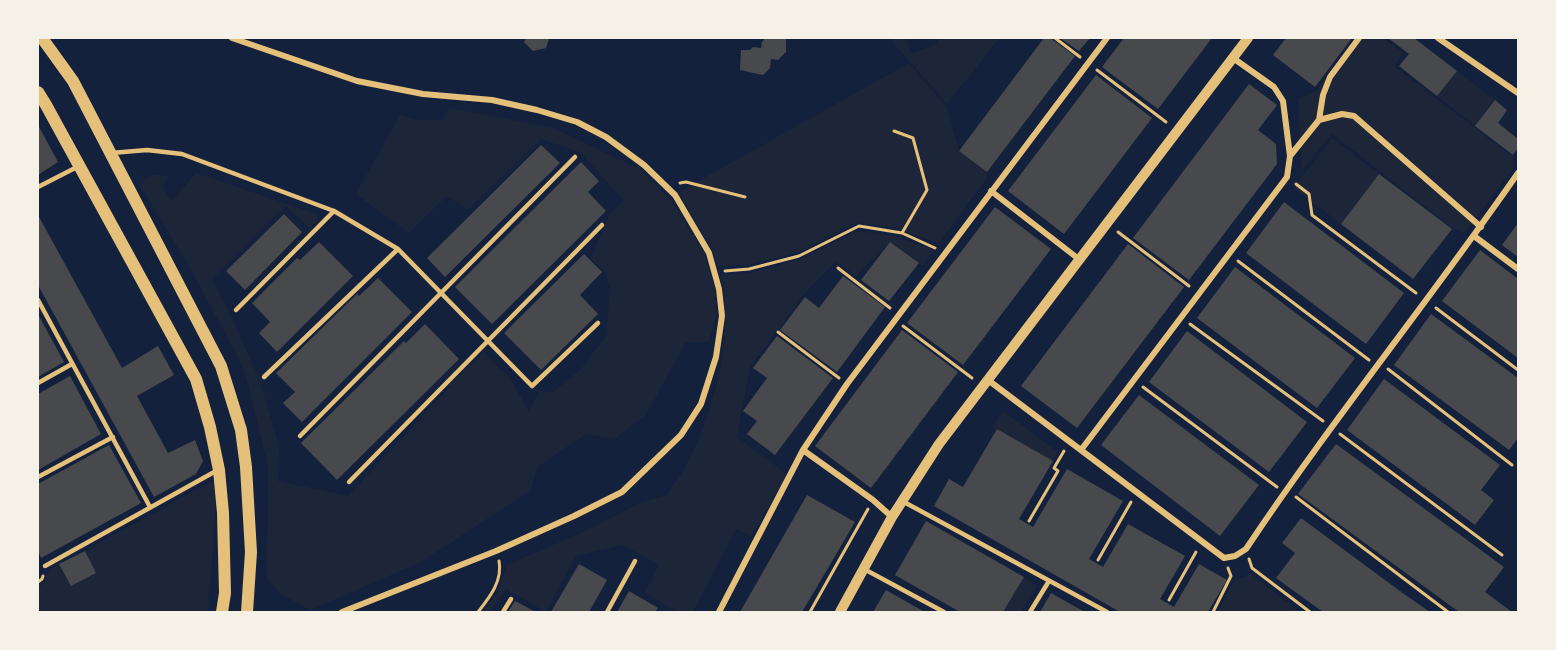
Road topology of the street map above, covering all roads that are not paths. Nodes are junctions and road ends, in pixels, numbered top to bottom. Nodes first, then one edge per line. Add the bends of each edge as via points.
1 (42, 38) edge
2 (232, 38) edge
3 (1107, 38) edge
4 (1248, 38) edge
5 (1359, 38) edge
6 (1438, 38) edge
7 (1233, 58) junction
8 (38, 92) edge
9 (1518, 93) edge
10 (1319, 120) junction
11 (110, 153) junction
12 (1290, 156) junction
13 (575, 157) dead end
14 (79, 166) junction
15 (1518, 173) edge
16 (38, 187) edge
17 (991, 191) junction
18 (334, 211) junction
19 (602, 225) dead end
20 (1481, 226) junction
21 (1474, 236) junction
22 (398, 249) junction
23 (1080, 260) junction
24 (1518, 269) edge
25 (440, 294) junction
26 (38, 300) edge
27 (236, 310) dead end
28 (598, 323) dead end
29 (487, 341) junction
30 (72, 363) junction
31 (264, 377) dead end
32 (38, 383) edge
33 (985, 383) junction
34 (300, 436) dead end
35 (113, 437) junction
36 (803, 450) junction
37 (1081, 450) junction
38 (219, 470) junction
39 (38, 477) edge
40 (349, 482) dead end
41 (903, 501) junction
42 (150, 507) junction
43 (892, 517) junction
44 (635, 561) dead end
45 (45, 566) dead end
46 (864, 569) junction
47 (1049, 581) junction
48 (511, 599) dead end
49 (222, 612) edge
50 (247, 612) edge
51 (342, 612) edge
52 (503, 612) edge
53 (606, 612) edge
54 (719, 612) edge
55 (840, 612) edge
56 (944, 612) edge
57 (1030, 612) edge
58 (1107, 612) edge

1 - 11 main road via 73,81
2 - 51 street via 357,81 423,94 492,100 577,122 606,137 644,165 675,195 709,253 719,289 722,316 716,357 701,404 681,435 622,492 496,551
3 - 17 street
4 - 7 street
5 - 10 street via 1330,77
6 - 9 street
7 - 12 street via 1274,87 1283,101
7 - 23 street
8 - 14 main road
10 - 12 street
10 - 20 street via 1342,114 1354,117
11 - 18 lane via 147,150 182,154
11 - 50 main road via 221,366 238,420 249,497
12 - 37 street via 1287,177
13 - 25 lane
14 - 16 lane
14 - 38 main road via 196,379
15 - 20 street
17 - 23 street
17 - 36 street via 847,384
18 - 22 lane
18 - 27 lane
19 - 29 lane
20 - 21 street
21 - 24 street
21 - 37 street via 1330,426 1246,549 1235,556 1224,558
22 - 25 lane
22 - 31 lane
23 - 33 street
25 - 29 lane
25 - 34 lane
26 - 30 lane
28 - 29 lane via 532,386
29 - 40 lane
30 - 32 lane
30 - 35 lane
33 - 37 street
33 - 41 street
35 - 39 lane
35 - 42 lane
36 - 43 street
36 - 54 street
38 - 42 lane
38 - 49 main road via 225,593
41 - 43 street
41 - 47 lane
42 - 45 lane
43 - 46 street
44 - 53 lane
46 - 55 street
46 - 56 lane
47 - 57 lane
47 - 58 lane
48 - 52 lane

